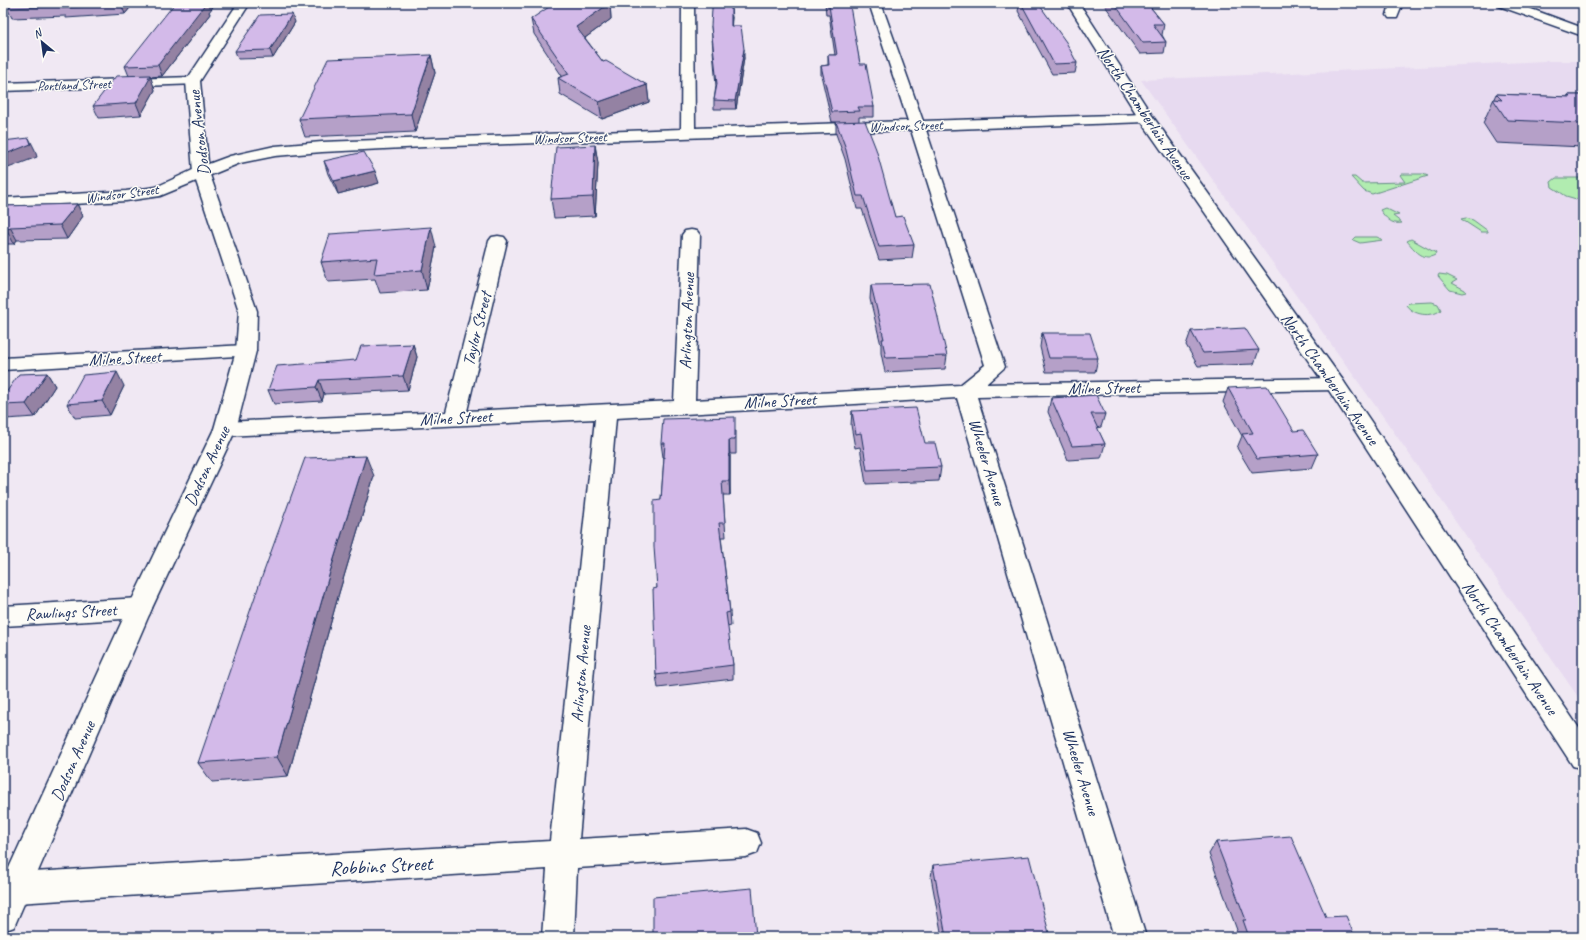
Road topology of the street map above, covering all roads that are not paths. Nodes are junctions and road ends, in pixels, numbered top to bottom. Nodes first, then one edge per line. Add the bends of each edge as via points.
1 (244, 3) edge
2 (688, 3) edge
3 (875, 3) edge
4 (1073, 3) edge
5 (1503, 3) edge
6 (1583, 32) edge
7 (193, 81) junction
8 (3, 87) edge
9 (1146, 118) junction
10 (917, 125) junction
11 (688, 132) junction
12 (201, 172) junction
13 (3, 203) edge
14 (691, 235) dead end
15 (498, 241) dead end
16 (246, 351) junction
17 (3, 364) edge
18 (1335, 384) junction
19 (965, 391) junction
20 (684, 406) junction
21 (606, 412) junction
22 (455, 418) junction
23 (225, 429) junction
24 (140, 608) junction
25 (3, 616) edge
26 (1583, 757) edge
27 (746, 843) dead end
28 (563, 855) junction
29 (17, 888) junction
30 (3, 916) edge
31 (558, 937) edge
32 (1130, 937) edge

1 - 7 street, Dodson Avenue
2 - 11 street
3 - 10 street
4 - 9 street, North Chamberlain Avenue
5 - 6 street
7 - 8 street, Portland Street
7 - 12 street, Dodson Avenue
9 - 10 street, Windsor Street
9 - 18 street, North Chamberlain Avenue
10 - 11 street, Windsor Street via 764,132
10 - 19 street via 995,366
11 - 12 street, Windsor Street via 322,147 275,151 236,159
12 - 13 street, Windsor Street via 160,191 126,196
12 - 16 street, Dodson Avenue via 248,311
14 - 20 street, Arlington Avenue
15 - 22 street, Taylor Street
16 - 17 street, Milne Street
16 - 23 street, Dodson Avenue
18 - 19 street, Milne Street
18 - 26 street, North Chamberlain Avenue
19 - 20 street, Milne Street
19 - 32 street, Wheeler Avenue
20 - 21 street, Milne Street
21 - 22 street, Milne Street
21 - 28 street, Arlington Avenue
22 - 23 street, Milne Street
23 - 24 street, Dodson Avenue
24 - 25 street, Rawlings Street
24 - 29 street, Dodson Avenue
27 - 28 street, Robbins Street
28 - 29 street, Robbins Street
28 - 31 street, Arlington Avenue
29 - 30 street, Dodson Avenue

